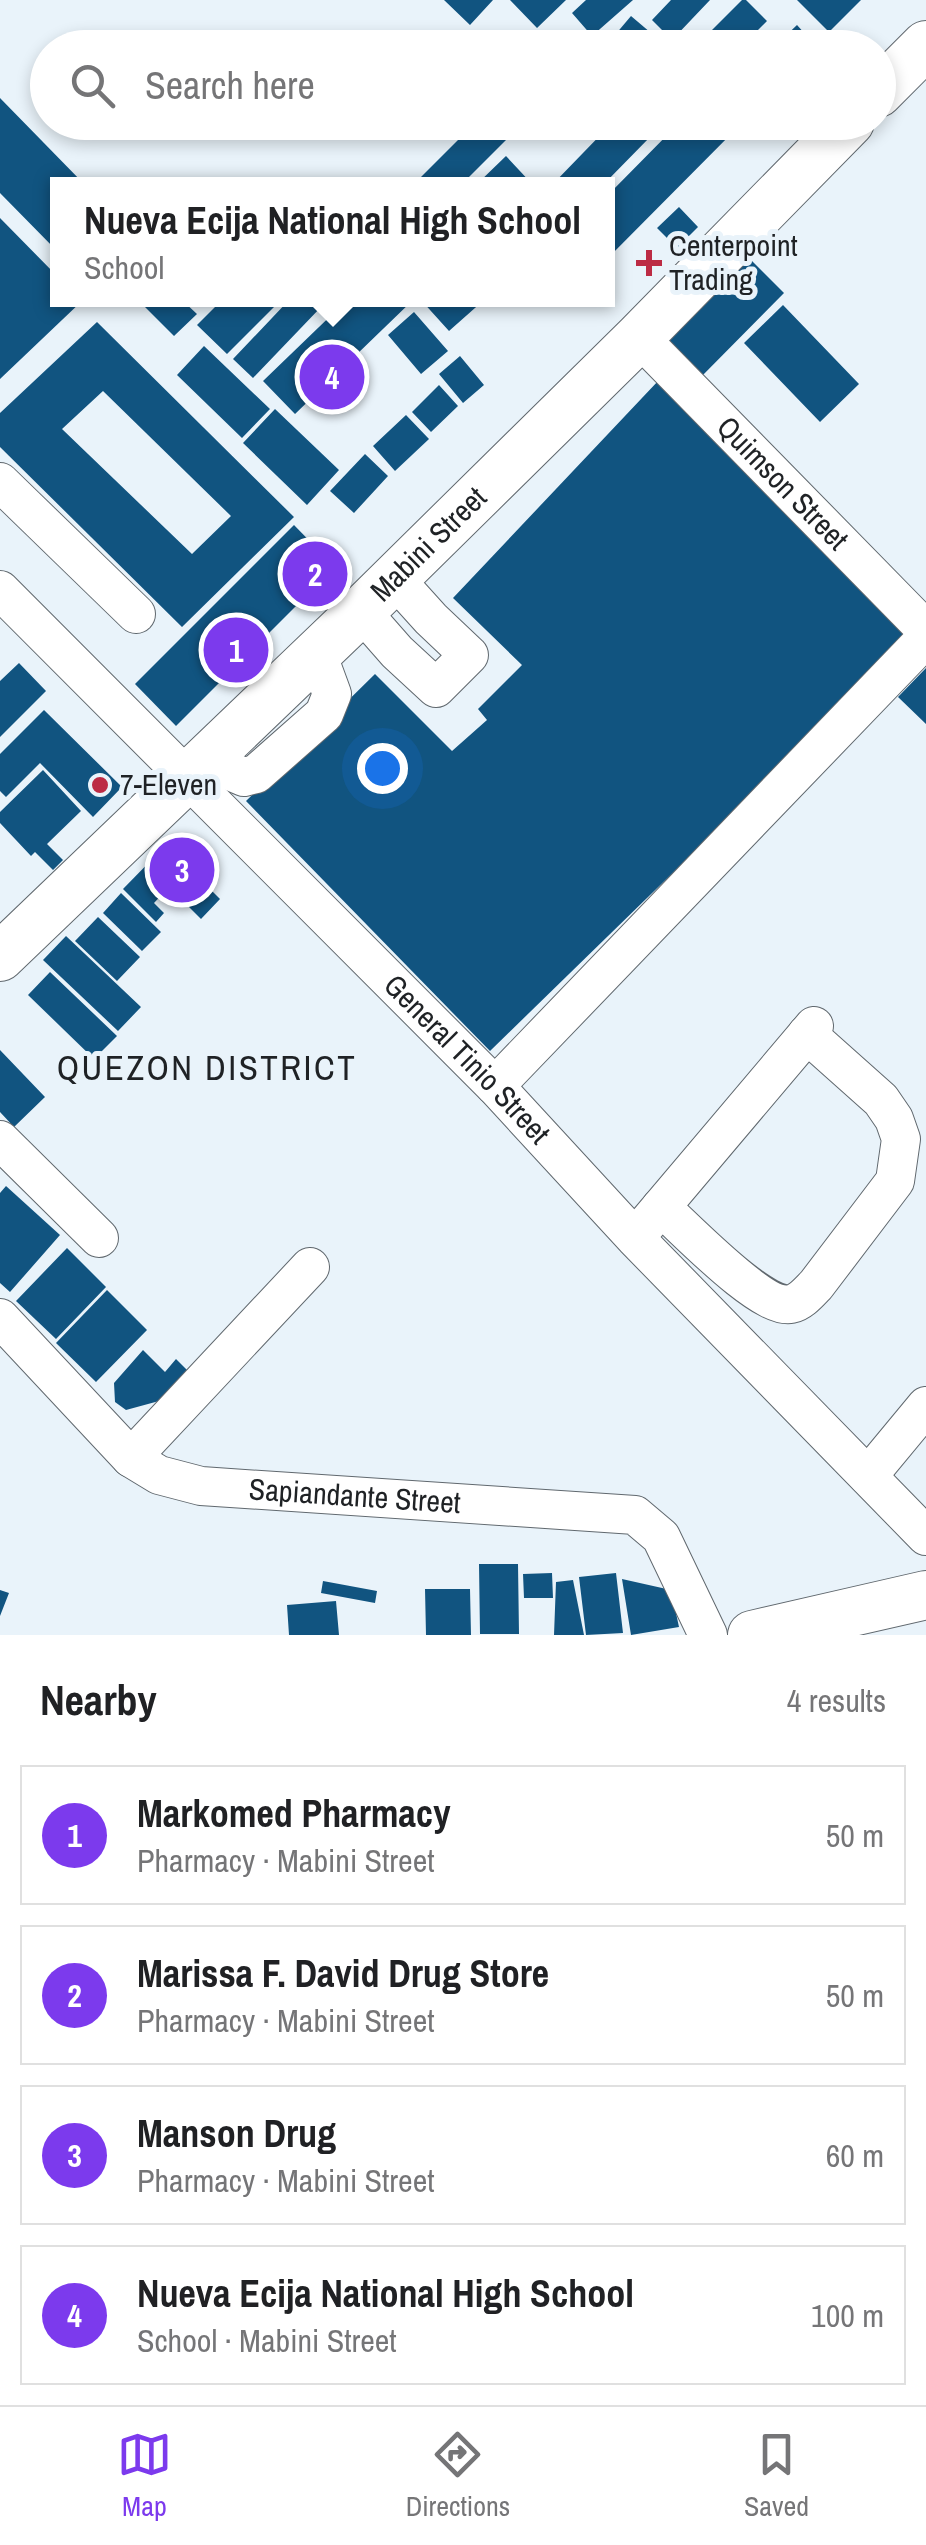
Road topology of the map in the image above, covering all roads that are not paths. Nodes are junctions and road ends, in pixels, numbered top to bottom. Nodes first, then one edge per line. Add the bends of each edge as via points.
1 (926, 45) edge
2 (896, 75) edge
3 (832, 140) edge
4 (639, 337) junction
5 (0, 482) edge
6 (394, 578) junction
7 (0, 590) edge
8 (361, 611) junction
9 (136, 614) dead end
10 (926, 630) edge
11 (926, 638) edge
12 (196, 768) junction
13 (0, 957) edge
14 (495, 1086) junction
15 (0, 1140) edge
16 (661, 1207) junction
17 (100, 1238) dead end
18 (635, 1238) junction
19 (310, 1268) dead end
20 (0, 1318) edge
21 (923, 1411) edge
22 (131, 1458) junction
23 (868, 1476) junction
24 (926, 1536) edge
25 (926, 1595) edge
26 (708, 1635) edge
27 (752, 1635) edge

1 - 2 main road
3 - 4 main road, Mabini Street
4 - 6 main road, Mabini Street
4 - 10 street, Quimson Street
5 - 9 street
6 - 8 main road, Mabini Street
6 - 8 street via 470,655 436,688
7 - 12 street, General Tinio Street
8 - 12 main road, Mabini Street
11 - 14 street
12 - 13 main road, Mabini Street
12 - 14 street, General Tinio Street via 267,856
14 - 18 street, General Tinio Street
15 - 17 street
16 - 16 street via 810,1030 894,1119 900,1138 895,1181 816,1285 790,1304 771,1303
16 - 18 street
18 - 23 street, General Tinio Street
19 - 22 street
20 - 22 street, Sapiandante Street
21 - 23 street
22 - 26 street, Sapiandante Street via 160,1476 201,1486 635,1515 661,1537
23 - 24 street, General Tinio Street
25 - 27 main road

